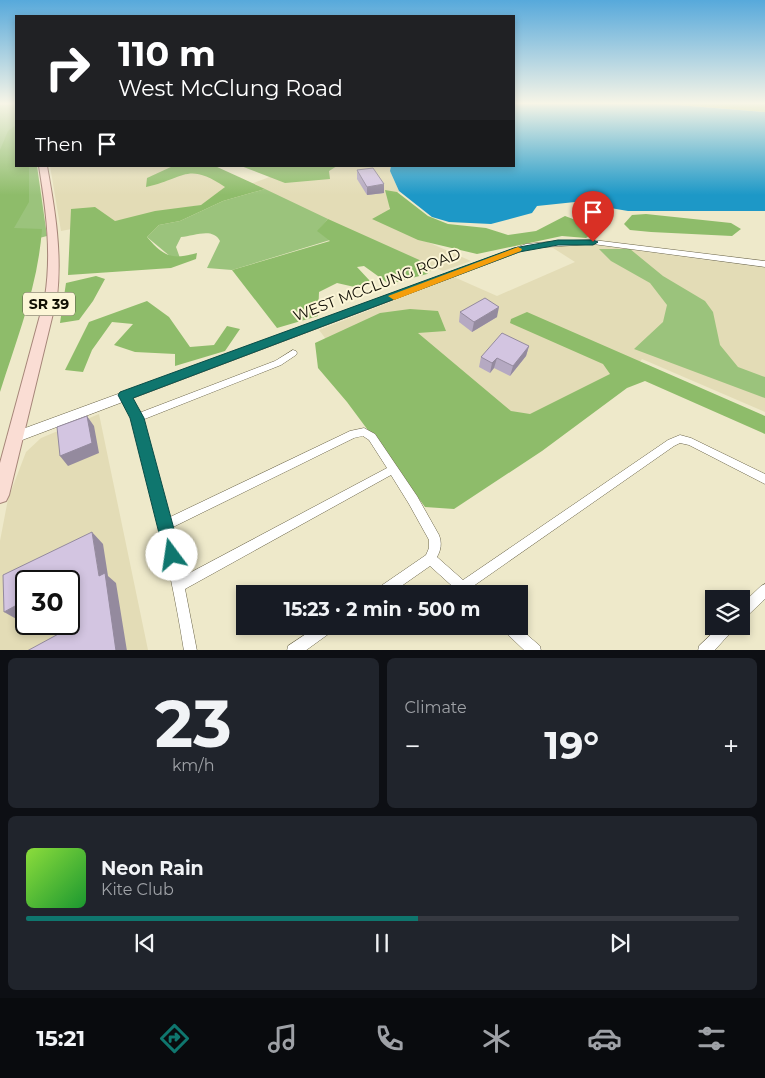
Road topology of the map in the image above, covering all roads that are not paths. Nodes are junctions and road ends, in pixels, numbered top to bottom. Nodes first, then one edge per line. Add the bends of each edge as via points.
1 (43, 167) edge
2 (765, 264) edge
3 (294, 353) dead end
4 (125, 395) junction
5 (137, 418) junction
6 (14, 438) junction
7 (392, 470) junction
8 (765, 478) edge
9 (0, 496) edge
10 (165, 525) junction
11 (430, 559) junction
12 (180, 585) junction
13 (392, 585) edge
14 (460, 585) edge
15 (473, 585) edge
16 (765, 590) edge
17 (750, 605) edge
18 (316, 635) edge
19 (513, 635) edge
20 (720, 635) edge
21 (522, 646) edge
22 (190, 650) edge
23 (294, 650) edge
24 (535, 650) edge
25 (704, 650) edge

1 - 6 main road, SR 39 via 54,229 56,265 51,297
2 - 4 street, WEST MCCLUNG ROAD via 593,242 529,246
3 - 5 street via 278,363
4 - 5 street
4 - 6 street, WEST MCCLUNG ROAD
5 - 10 street
6 - 9 main road, SR 39
7 - 10 street via 372,437 364,432 354,434
7 - 11 street via 435,539
7 - 12 street
8 - 15 street via 680,439
10 - 12 street
11 - 13 street
11 - 14 street
12 - 22 street
16 - 17 street
18 - 23 street
19 - 21 street
20 - 25 street
21 - 24 street

